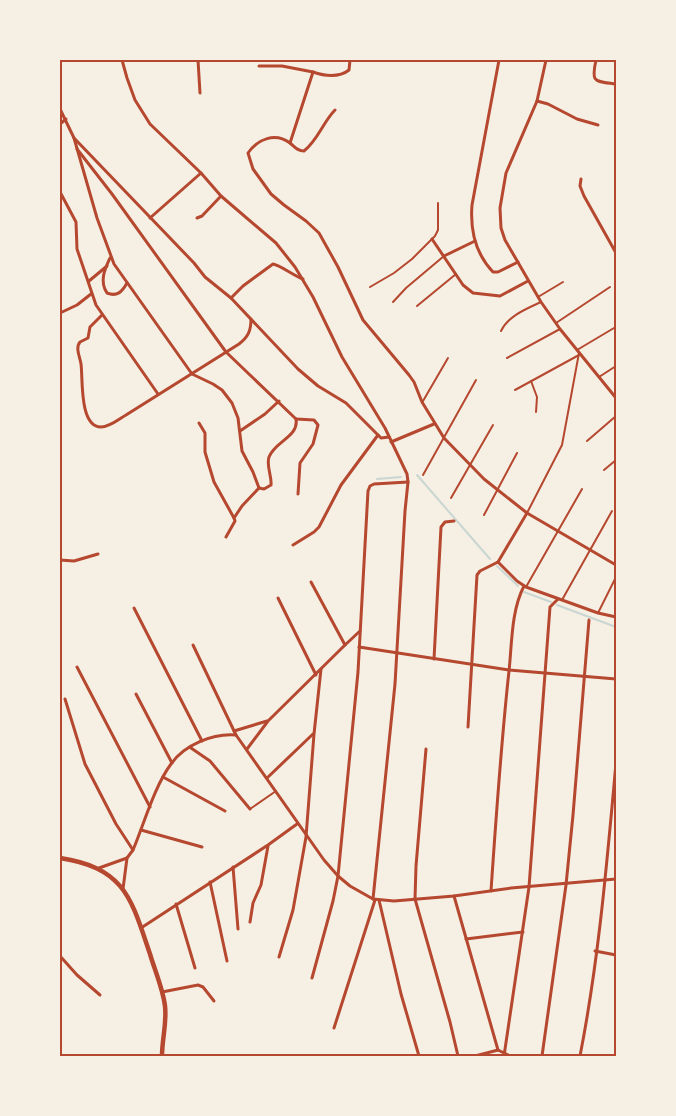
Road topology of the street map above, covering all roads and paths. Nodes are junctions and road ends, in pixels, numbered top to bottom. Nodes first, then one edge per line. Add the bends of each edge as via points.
1 (122, 60) edge
2 (198, 60) edge
3 (499, 60) edge
4 (546, 60) edge
5 (596, 60) edge
6 (350, 61) edge
7 (258, 66) dead end
8 (313, 72) junction
9 (616, 84) edge
10 (200, 93) dead end
11 (537, 101) junction
12 (60, 110) edge
13 (336, 110) dead end
14 (66, 119) junction
15 (60, 124) edge
16 (598, 125) dead end
17 (74, 138) junction
18 (290, 143) junction
19 (77, 149) junction
20 (201, 173) junction
21 (581, 179) dead end
22 (60, 192) edge
23 (221, 196) junction
24 (438, 203) dead end
25 (150, 218) junction
26 (197, 218) dead end
27 (432, 239) junction
28 (475, 241) junction
29 (616, 252) edge
30 (444, 256) junction
31 (110, 257) junction
32 (518, 262) junction
33 (106, 266) junction
34 (456, 274) junction
35 (304, 279) junction
36 (88, 282) junction
37 (528, 282) junction
38 (562, 282) dead end
39 (126, 284) junction
40 (370, 287) dead end
41 (610, 288) dead end
42 (91, 294) junction
43 (538, 297) junction
44 (231, 298) junction
45 (393, 302) dead end
46 (541, 302) junction
47 (417, 306) dead end
48 (60, 313) edge
49 (102, 315) junction
50 (251, 319) junction
51 (556, 323) junction
52 (614, 328) dead end
53 (560, 329) junction
54 (501, 332) dead end
55 (226, 352) junction
56 (578, 352) junction
57 (448, 358) dead end
58 (507, 358) dead end
59 (616, 366) edge
60 (192, 374) junction
61 (599, 377) junction
62 (476, 380) dead end
63 (530, 381) junction
64 (515, 390) dead end
65 (158, 394) junction
66 (616, 398) edge
67 (278, 401) junction
68 (422, 402) junction
69 (536, 412) dead end
70 (616, 416) edge
71 (296, 419) junction
72 (199, 423) dead end
73 (434, 424) junction
74 (493, 425) dead end
75 (240, 431) junction
76 (378, 436) junction
77 (389, 437) junction
78 (444, 438) junction
79 (587, 441) dead end
80 (391, 442) junction
81 (517, 453) dead end
82 (616, 460) edge
83 (470, 466) junction
84 (604, 470) dead end
85 (423, 475) dead end
86 (408, 482) junction
87 (259, 488) junction
88 (582, 489) dead end
89 (497, 491) junction
90 (298, 494) dead end
91 (451, 498) dead end
92 (612, 511) dead end
93 (527, 513) junction
94 (484, 515) dead end
95 (234, 518) junction
96 (454, 520) dead end
97 (558, 532) junction
98 (226, 537) dead end
99 (293, 545) dead end
100 (590, 550) junction
101 (98, 554) dead end
102 (60, 560) edge
103 (498, 562) junction
104 (616, 565) edge
105 (616, 577) edge
106 (311, 582) dead end
107 (525, 586) junction
108 (278, 598) dead end
109 (560, 599) junction
110 (134, 608) dead end
111 (598, 613) junction
112 (616, 617) edge
113 (589, 620) dead end
114 (360, 631) junction
115 (193, 645) dead end
116 (345, 645) junction
117 (359, 647) junction
118 (397, 653) junction
119 (434, 659) junction
120 (471, 664) junction
121 (77, 667) dead end
122 (322, 669) junction
123 (509, 670) junction
124 (546, 672) junction
125 (316, 675) junction
126 (585, 676) junction
127 (616, 679) edge
128 (136, 694) dead end
129 (64, 699) dead end
130 (268, 721) junction
131 (468, 727) dead end
132 (235, 734) junction
133 (314, 734) junction
134 (202, 741) junction
135 (190, 747) junction
136 (247, 749) junction
137 (426, 749) dead end
138 (172, 762) junction
139 (616, 763) edge
140 (163, 777) junction
141 (267, 778) junction
142 (276, 791) junction
143 (150, 807) junction
144 (250, 809) joint
145 (225, 811) dead end
146 (297, 824) junction
147 (141, 830) junction
148 (306, 837) junction
149 (268, 845) junction
150 (202, 847) dead end
151 (133, 850) junction
152 (60, 858) edge
153 (127, 858) junction
154 (232, 867) junction
155 (99, 868) junction
156 (338, 876) junction
157 (616, 879) edge
158 (606, 880) junction
159 (210, 882) junction
160 (566, 885) junction
161 (529, 887) junction
162 (123, 889) junction
163 (491, 890) junction
164 (454, 896) junction
165 (376, 900) junction
166 (415, 900) junction
167 (176, 904) junction
168 (250, 922) dead end
169 (141, 928) junction
170 (238, 929) dead end
171 (523, 932) junction
172 (466, 939) junction
173 (595, 951) junction
174 (616, 955) edge
175 (60, 956) edge
176 (280, 957) dead end
177 (227, 961) dead end
178 (195, 968) dead end
179 (312, 978) dead end
180 (162, 992) junction
181 (100, 995) dead end
182 (214, 1001) dead end
183 (334, 1028) dead end
184 (498, 1050) junction
185 (504, 1054) edge
186 (162, 1056) edge
187 (419, 1056) edge
188 (458, 1056) edge
189 (475, 1056) edge
190 (510, 1056) edge
191 (542, 1056) edge
192 (580, 1056) edge

1 - 20 street via 131,91 145,118
2 - 10 street
3 - 28 street via 472,205
4 - 11 street
5 - 9 street via 595,78 599,82
6 - 8 street via 349,70 342,74 325,76
7 - 8 street via 282,66
8 - 18 street
11 - 16 street
11 - 32 street via 506,173 502,191 499,220 502,235
12 - 14 street
13 - 18 street via 304,151 298,151
14 - 15 street
14 - 17 street
17 - 19 street
17 - 25 street
18 - 68 street via 269,137 252,148 248,153 253,169 271,194 313,227 325,242 363,320 409,375
19 - 31 street
19 - 55 street
20 - 23 street
20 - 25 street
21 - 29 street via 584,196
22 - 36 street via 76,222 77,249
23 - 26 street
23 - 35 street via 276,243
24 - 27 lane via 438,230
25 - 44 street via 194,262 205,278
27 - 30 street
27 - 40 lane via 398,270
28 - 30 street
28 - 32 street via 493,272
30 - 34 street
30 - 45 lane
31 - 33 street
31 - 39 street
32 - 37 street
33 - 36 street
33 - 39 street via 102,281 107,293 116,295
34 - 37 street via 469,291 493,296 505,295
34 - 47 lane
35 - 44 street via 273,264
35 - 77 street via 342,357
36 - 42 street
37 - 43 street
38 - 43 lane
39 - 60 street
41 - 51 lane
42 - 48 street
42 - 49 street
43 - 46 street
44 - 50 street
46 - 51 street
46 - 54 lane via 509,319
49 - 65 street
49 - 65 street via 90,327 88,338 77,345 88,417 97,426 107,426
50 - 55 street via 248,336
50 - 76 street via 294,366 346,403
51 - 53 street
52 - 56 lane
53 - 56 street
53 - 58 lane
55 - 60 street
55 - 67 street
56 - 61 street
56 - 63 lane
56 - 93 lane via 562,445
57 - 68 lane
59 - 61 lane
60 - 65 street
60 - 75 street via 228,396 236,410
61 - 66 street
62 - 78 lane
63 - 64 lane
63 - 69 lane via 538,397
67 - 71 street
67 - 75 street
68 - 73 street
70 - 79 lane
71 - 87 street via 295,430 269,457 271,485
71 - 90 street via 314,420 318,425 312,444 300,463
72 - 95 street via 205,433 205,452 214,482
73 - 78 street
73 - 80 street
74 - 83 lane
75 - 87 street via 242,451
76 - 77 street
76 - 99 street via 342,485 314,532
77 - 80 street
78 - 83 street
78 - 85 lane
80 - 86 street
81 - 89 lane
82 - 84 lane
83 - 89 street
83 - 91 lane
86 - 114 street via 374,484 369,488
86 - 118 street
87 - 95 street
88 - 97 lane
89 - 93 street
89 - 94 lane
92 - 100 lane
93 - 97 street
93 - 103 street
95 - 98 street
96 - 119 street via 445,522 441,527
97 - 100 street
97 - 107 lane
100 - 104 street
100 - 109 lane
101 - 102 street via 74,561
103 - 107 street
103 - 120 street via 477,575
105 - 111 lane
106 - 116 street
107 - 109 street
107 - 123 street via 519,594
108 - 125 street
109 - 111 street
109 - 124 street via 550,607
110 - 134 street
111 - 112 street
113 - 126 street
114 - 116 street
114 - 117 street
115 - 132 street
116 - 122 street
117 - 118 street
117 - 156 street
118 - 119 street
118 - 165 street
119 - 120 street
120 - 123 street
120 - 131 street
121 - 143 street
122 - 125 street
122 - 133 street
123 - 124 street
123 - 163 street
124 - 126 street
124 - 161 street
125 - 130 street
126 - 127 street
126 - 160 street
128 - 138 street
129 - 151 street via 85,764
130 - 132 street
130 - 136 street
132 - 134 street
132 - 136 street
133 - 141 street
133 - 148 street
134 - 135 street
135 - 138 street
135 - 144 street via 219,770
136 - 141 street
137 - 166 street
138 - 140 street
139 - 158 street
140 - 143 street
140 - 145 street
141 - 142 street
142 - 144 lane
142 - 146 street
143 - 147 street
146 - 148 street
146 - 149 street
147 - 150 street
147 - 151 street
148 - 156 street
148 - 176 street via 293,910
149 - 154 street
149 - 168 street
151 - 153 street
152 - 155 main road
153 - 155 street
153 - 162 street
154 - 159 street
154 - 170 street
155 - 162 main road
156 - 165 street
156 - 179 street
157 - 158 street
158 - 160 street
158 - 173 street
159 - 167 street
159 - 177 street
160 - 161 street
160 - 191 street
161 - 163 street
161 - 171 street
162 - 169 main road
163 - 164 street
164 - 166 street
164 - 172 street
165 - 166 street
165 - 183 street
165 - 187 street
166 - 188 street
167 - 169 street
167 - 178 street
169 - 180 main road
171 - 172 street
171 - 185 street
172 - 184 street
173 - 174 street
173 - 192 street
175 - 181 street
180 - 182 street via 198,985
180 - 186 main road via 165,1016
184 - 185 street
184 - 189 street
185 - 190 street

